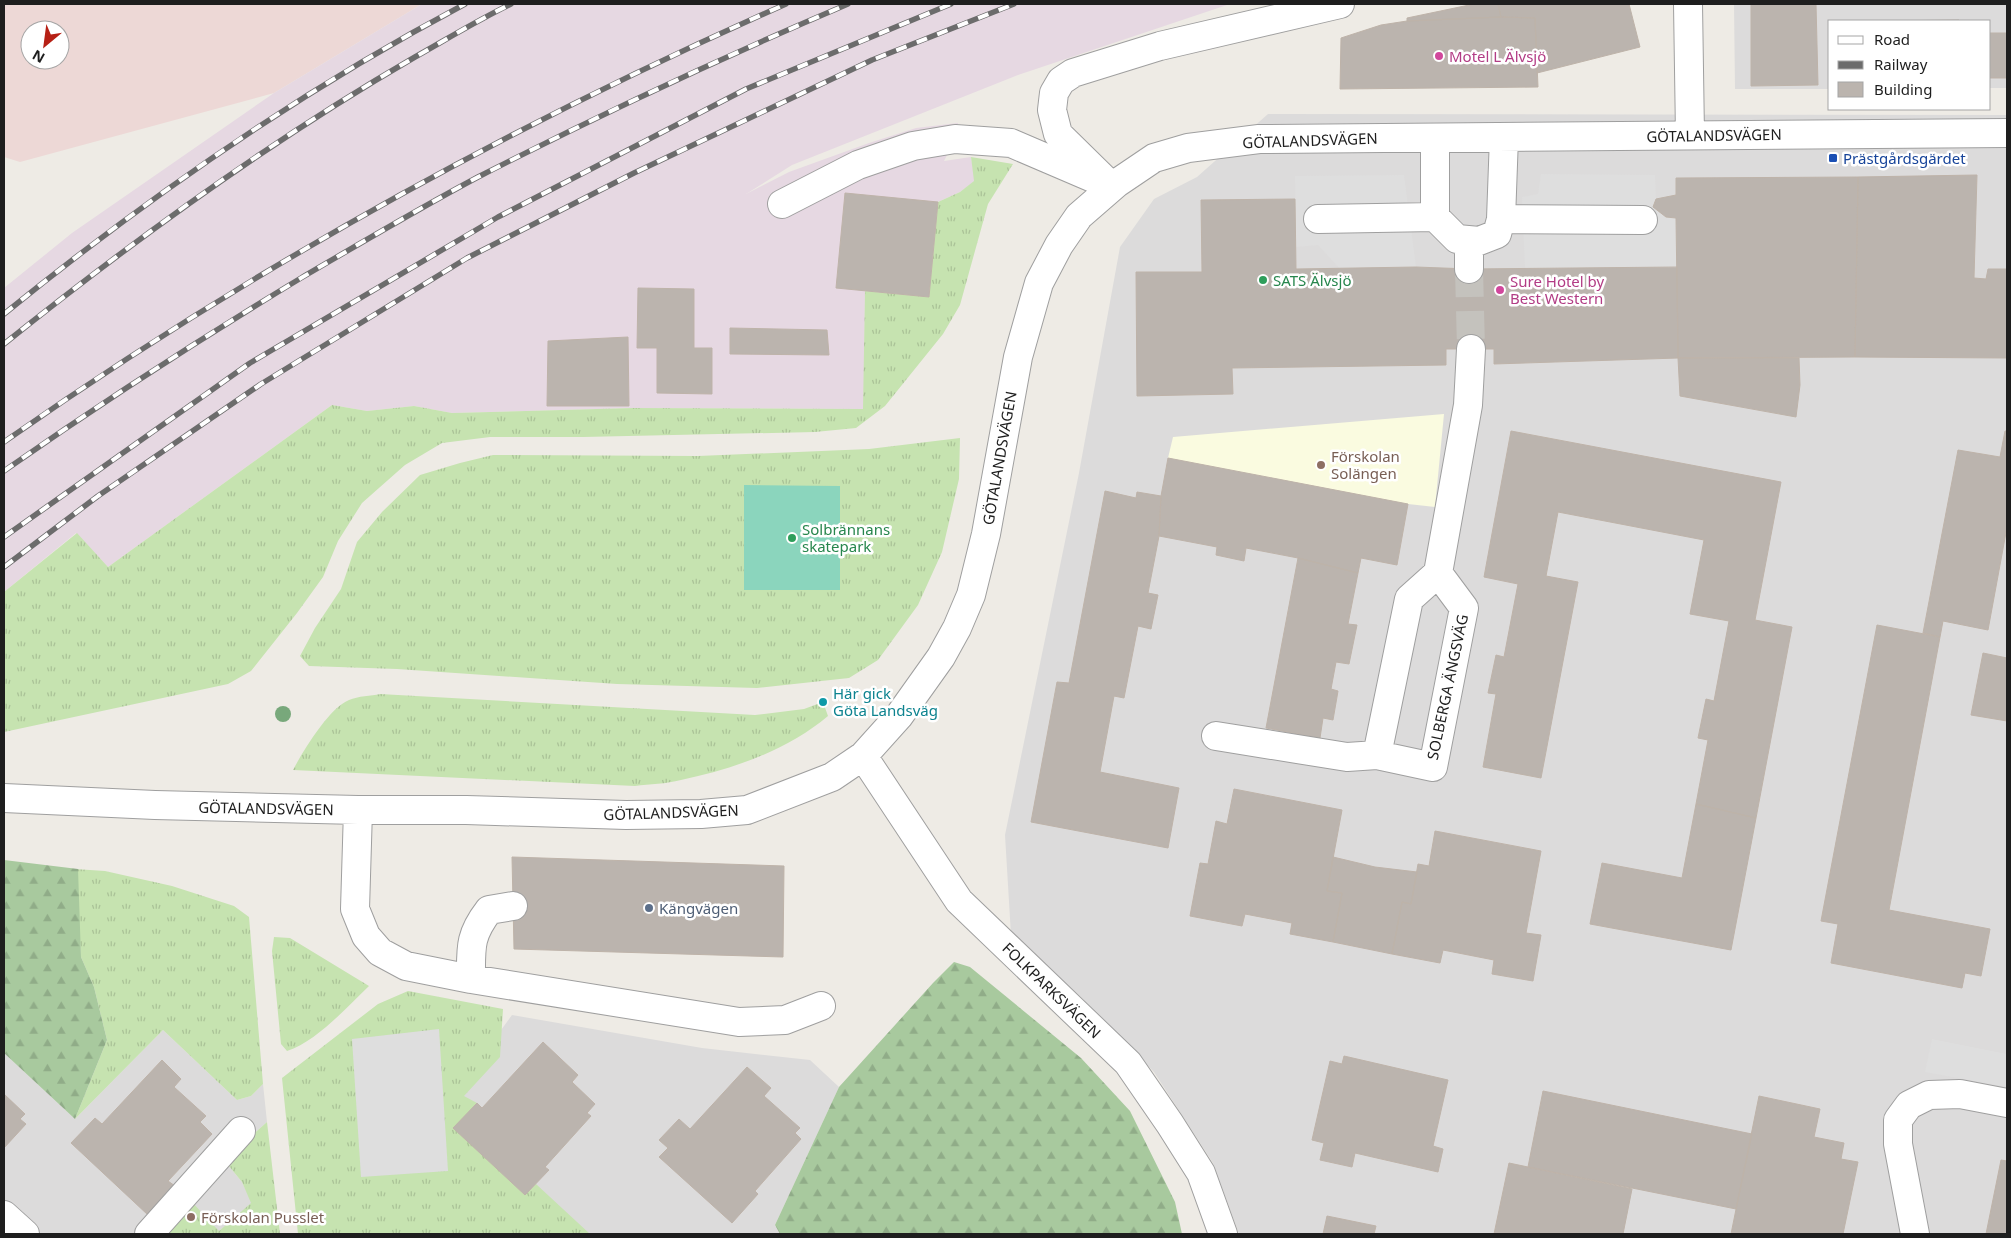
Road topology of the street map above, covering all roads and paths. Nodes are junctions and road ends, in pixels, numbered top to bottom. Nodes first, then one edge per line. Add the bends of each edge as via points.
1 (1340, 4) edge
2 (1688, 4) edge
3 (2007, 133) edge
4 (1690, 135) junction
5 (1504, 137) junction
6 (1435, 138) junction
7 (1112, 186) junction
8 (782, 204) dead end
9 (1435, 216) junction
10 (1318, 219) dead end
11 (1501, 219) junction
12 (1643, 220) dead end
13 (1470, 240) junction
14 (1469, 268) tunnel mouth
15 (1471, 350) tunnel mouth
16 (1438, 573) junction
17 (1216, 736) dead end
18 (1378, 755) junction
19 (863, 756) junction
20 (4, 798) edge
21 (358, 810) junction
22 (513, 906) dead end
23 (471, 979) junction
24 (821, 1006) dead end
25 (2007, 1103) edge
26 (241, 1131) dead end
27 (4, 1215) edge
28 (25, 1234) edge
29 (149, 1234) edge
30 (1223, 1234) edge
31 (1915, 1234) edge

1 - 7 street via 1160,46 1073,73 1061,81 1054,93 1052,110 1058,134
2 - 4 street
3 - 4 street, GÖTALANDSVÄGEN
4 - 5 street, GÖTALANDSVÄGEN
5 - 6 street, GÖTALANDSVÄGEN
5 - 11 street
6 - 7 street, GÖTALANDSVÄGEN via 1259,139 1188,148 1154,158
6 - 9 street
7 - 8 street via 1011,143 955,140 913,146 858,165
7 - 19 street, GÖTALANDSVÄGEN via 1079,216 1039,283 1018,357 982,551 971,594 957,628 900,716
9 - 10 street
9 - 13 street via 1457,239
11 - 12 street
11 - 13 street via 1497,234 1479,241
13 - 14 street
15 - 16 street via 1468,405
16 - 18 street via 1409,599
16 - 18 street, SOLBERGA ÄNGSVÄG via 1464,608 1433,766
17 - 18 street via 1347,757
19 - 21 street, GÖTALANDSVÄGEN via 832,777 747,810 636,814
19 - 30 street, FOLKPARKSVÄGEN via 959,901 1128,1063 1201,1173
20 - 21 street, GÖTALANDSVÄGEN
21 - 23 street via 355,909 366,936 380,952 406,966
22 - 23 street via 489,910 478,924 470,945
23 - 24 street via 739,1022 785,1020
25 - 31 street via 1960,1094 1929,1094 1909,1105 1898,1120 1898,1144
26 - 29 street
27 - 28 street

